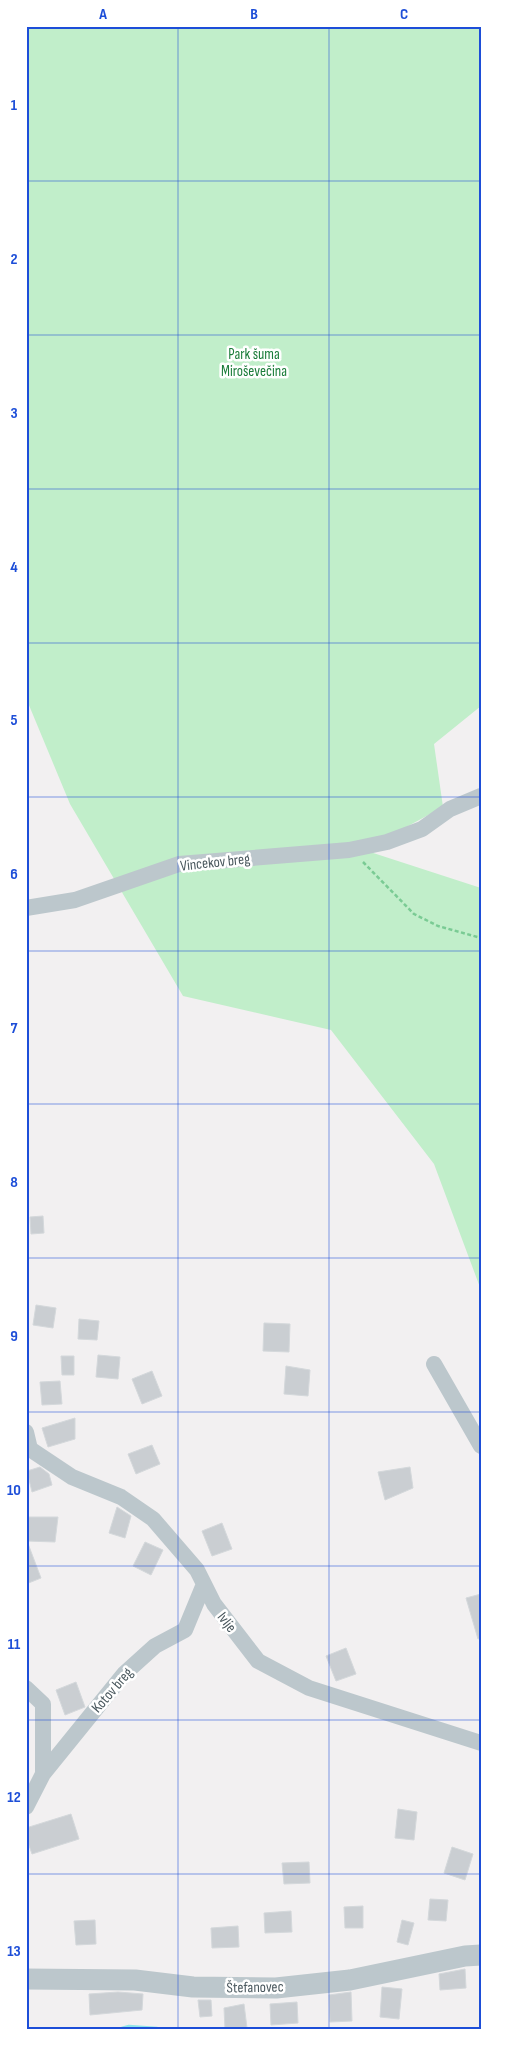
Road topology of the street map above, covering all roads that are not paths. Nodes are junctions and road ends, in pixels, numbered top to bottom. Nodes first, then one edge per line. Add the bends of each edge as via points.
1 (481, 796) edge
2 (26, 908) edge
3 (434, 1364) dead end
4 (26, 1432) edge
5 (481, 1446) edge
6 (28, 1456) edge
7 (204, 1584) junction
8 (26, 1688) edge
9 (481, 1744) edge
10 (42, 1774) junction
11 (26, 1806) edge
12 (481, 1955) edge
13 (26, 1979) edge

1 - 2 street, Vincekov breg via 450,809 422,829 387,842 349,850 179,864 75,900
3 - 5 street
4 - 6 street, Ivlje
6 - 7 street, Ivlje via 121,1497 153,1518 197,1570
7 - 9 street, Ivlje via 214,1604 258,1661 309,1688
7 - 10 street, Kotov breg via 185,1630 155,1646 124,1674
8 - 10 street via 42,1704
10 - 11 street, Kotov breg
12 - 13 street, Štefanovec via 350,1980 276,1988 192,1987 135,1980

